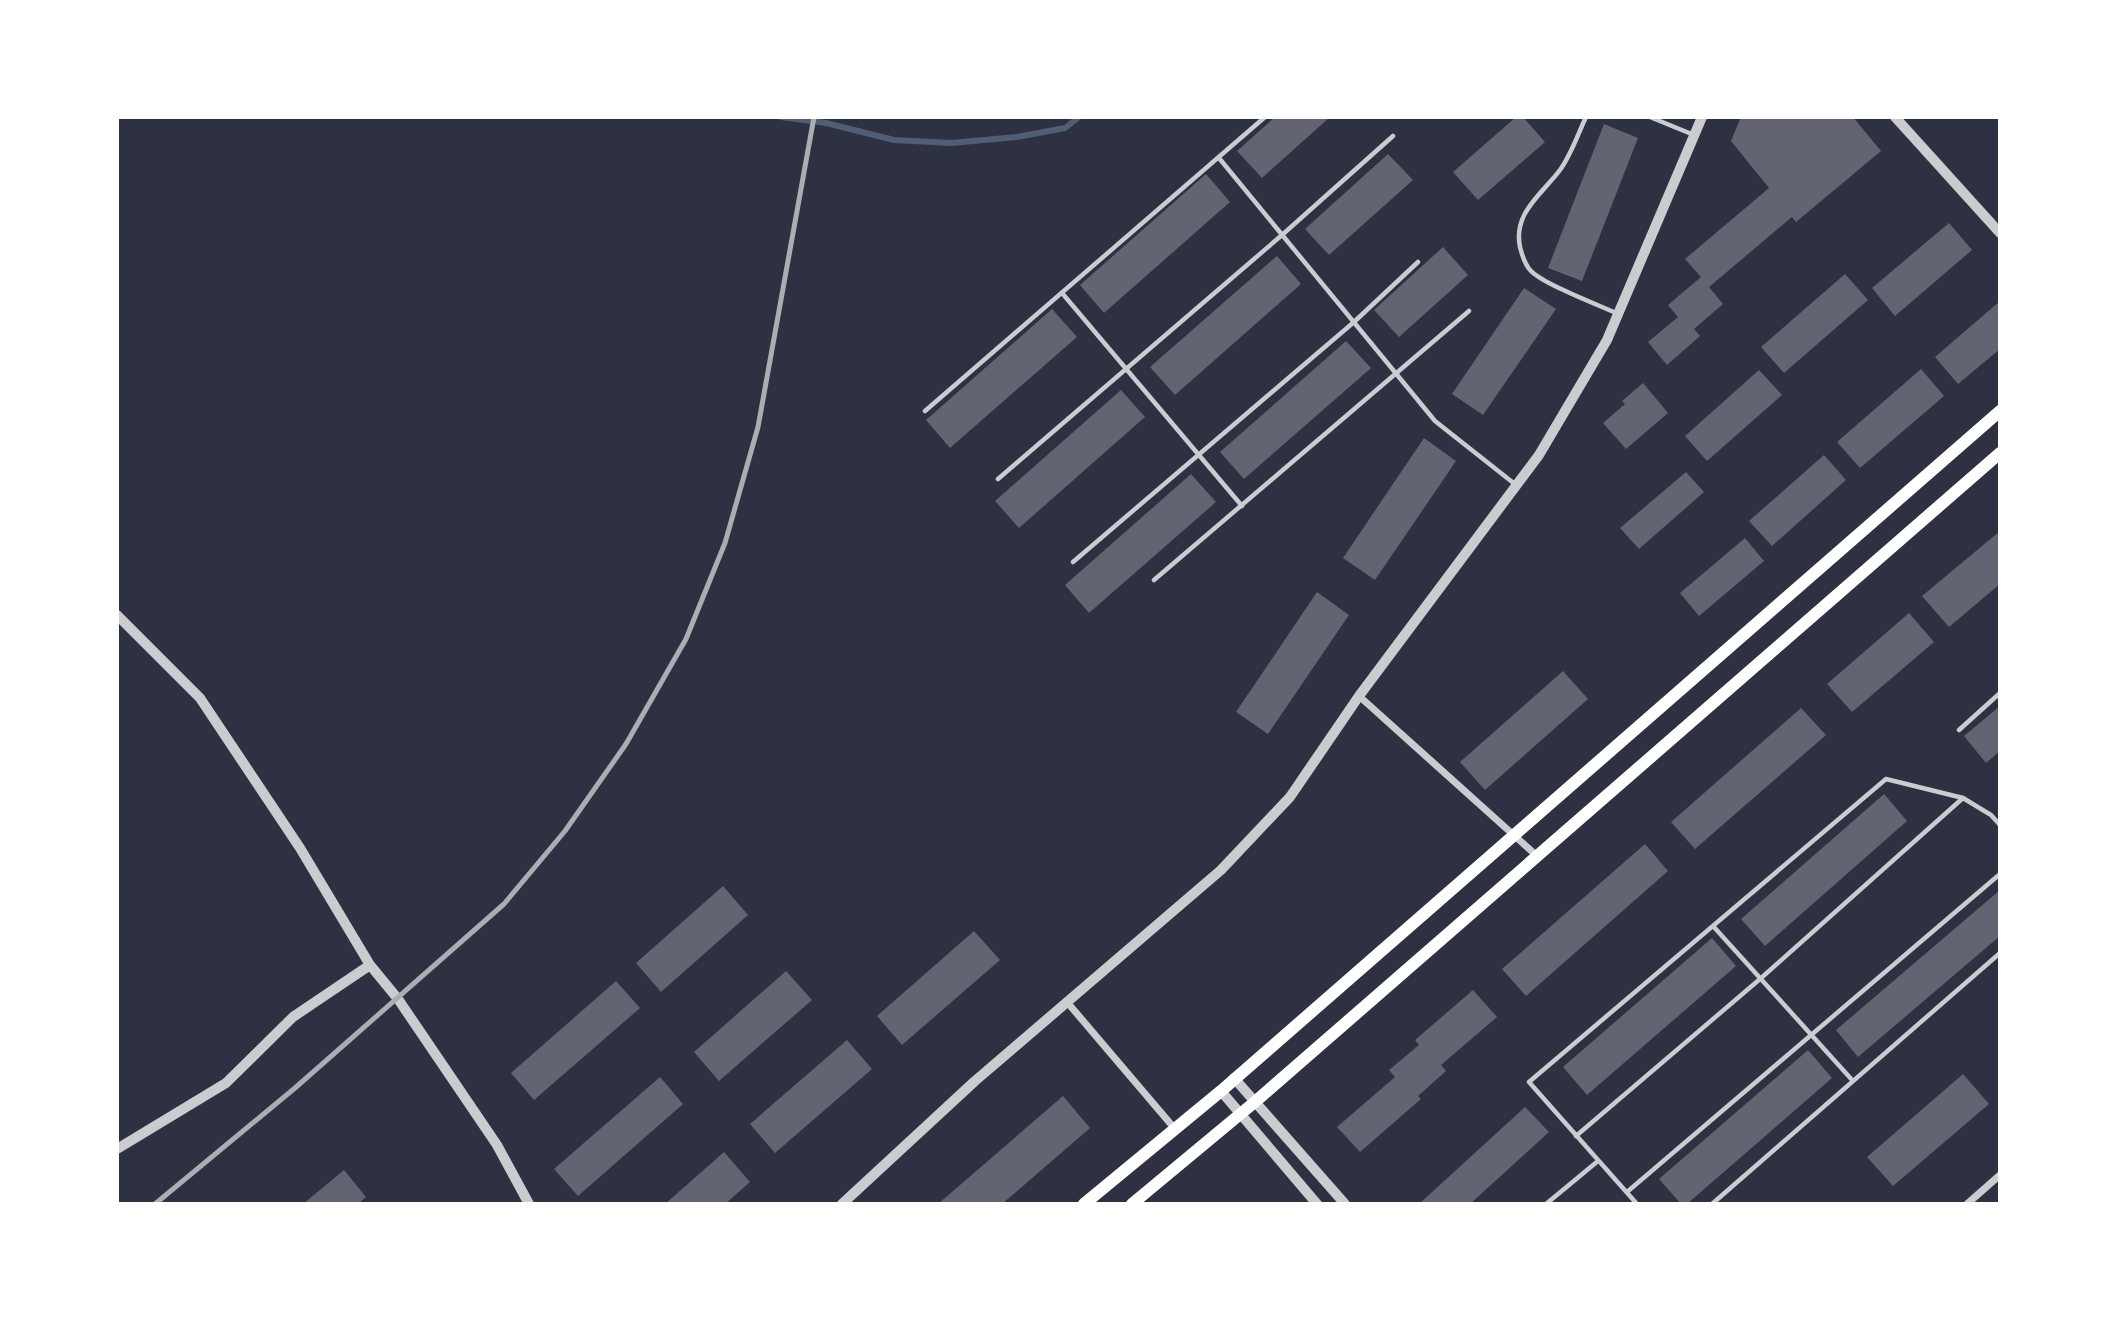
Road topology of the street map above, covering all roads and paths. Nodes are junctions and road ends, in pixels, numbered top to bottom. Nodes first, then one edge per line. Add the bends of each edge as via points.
1 (1265, 117) edge
2 (1586, 117) edge
3 (1650, 117) edge
4 (1702, 117) edge
5 (1895, 117) edge
6 (1695, 135) junction
7 (1393, 136) dead end
8 (1219, 158) junction
9 (2000, 233) edge
10 (1282, 235) junction
11 (1418, 262) dead end
12 (1062, 293) junction
13 (1469, 311) dead end
14 (1619, 314) junction
15 (1354, 321) junction
16 (1127, 369) junction
17 (1396, 374) junction
18 (925, 411) dead end
19 (2000, 411) edge
20 (2000, 453) edge
21 (1199, 454) junction
22 (999, 479) dead end
23 (1517, 485) junction
24 (1242, 506) junction
25 (1073, 562) dead end
26 (1154, 580) dead end
27 (117, 615) edge
28 (2000, 694) edge
29 (1359, 696) junction
30 (1958, 730) dead end
31 (1964, 798) junction
32 (2000, 825) edge
33 (1514, 834) junction
34 (1537, 856) junction
35 (2000, 874) edge
36 (1713, 926) junction
37 (2000, 953) edge
38 (370, 965) junction
39 (1760, 979) junction
40 (1067, 1002) junction
41 (1812, 1035) junction
42 (1234, 1078) junction
43 (1853, 1081) junction
44 (1221, 1091) junction
45 (1256, 1101) junction
46 (1241, 1113) junction
47 (1175, 1129) junction
48 (1576, 1136) junction
49 (117, 1149) edge
50 (1598, 1161) junction
51 (2000, 1175) edge
52 (1627, 1192) junction
53 (529, 1204) edge
54 (842, 1204) edge
55 (1084, 1204) edge
56 (1132, 1204) edge
57 (1317, 1204) edge
58 (1345, 1204) edge
59 (1546, 1204) edge
60 (1637, 1204) edge
61 (1712, 1204) edge
62 (1967, 1204) edge

1 - 8 lane
2 - 14 lane via 1561,168 1531,204 1517,234 1531,271
3 - 6 lane
4 - 6 street
5 - 9 street
6 - 14 street
7 - 10 lane
8 - 10 lane
8 - 12 lane
10 - 15 lane
10 - 16 lane
11 - 15 lane
12 - 16 lane
12 - 18 lane
13 - 17 lane
14 - 23 street via 1567,409
15 - 17 lane
15 - 21 lane
16 - 21 lane
16 - 22 lane
17 - 23 lane via 1435,421
17 - 24 lane
19 - 33 main road
20 - 34 main road
21 - 24 lane
21 - 25 lane
23 - 29 street
24 - 26 lane
27 - 38 street via 200,698 300,848
28 - 30 lane
29 - 33 street
29 - 40 street via 1290,797 1221,870
31 - 32 lane
31 - 36 lane via 1886,779
31 - 39 lane
33 - 34 street
33 - 42 main road
34 - 45 main road
35 - 41 lane
36 - 39 lane
36 - 48 lane via 1530,1082
37 - 43 lane
38 - 49 street via 293,1017 226,1083
38 - 53 street via 497,1145
39 - 41 lane
39 - 48 lane
40 - 47 street
40 - 54 street
41 - 43 lane
41 - 52 lane
42 - 44 main road
42 - 45 street
43 - 61 lane
44 - 46 street
44 - 47 main road
45 - 46 main road
45 - 58 street
46 - 56 main road
46 - 57 street
47 - 55 main road
48 - 50 lane
50 - 52 lane
50 - 59 lane
51 - 62 street
52 - 60 lane

